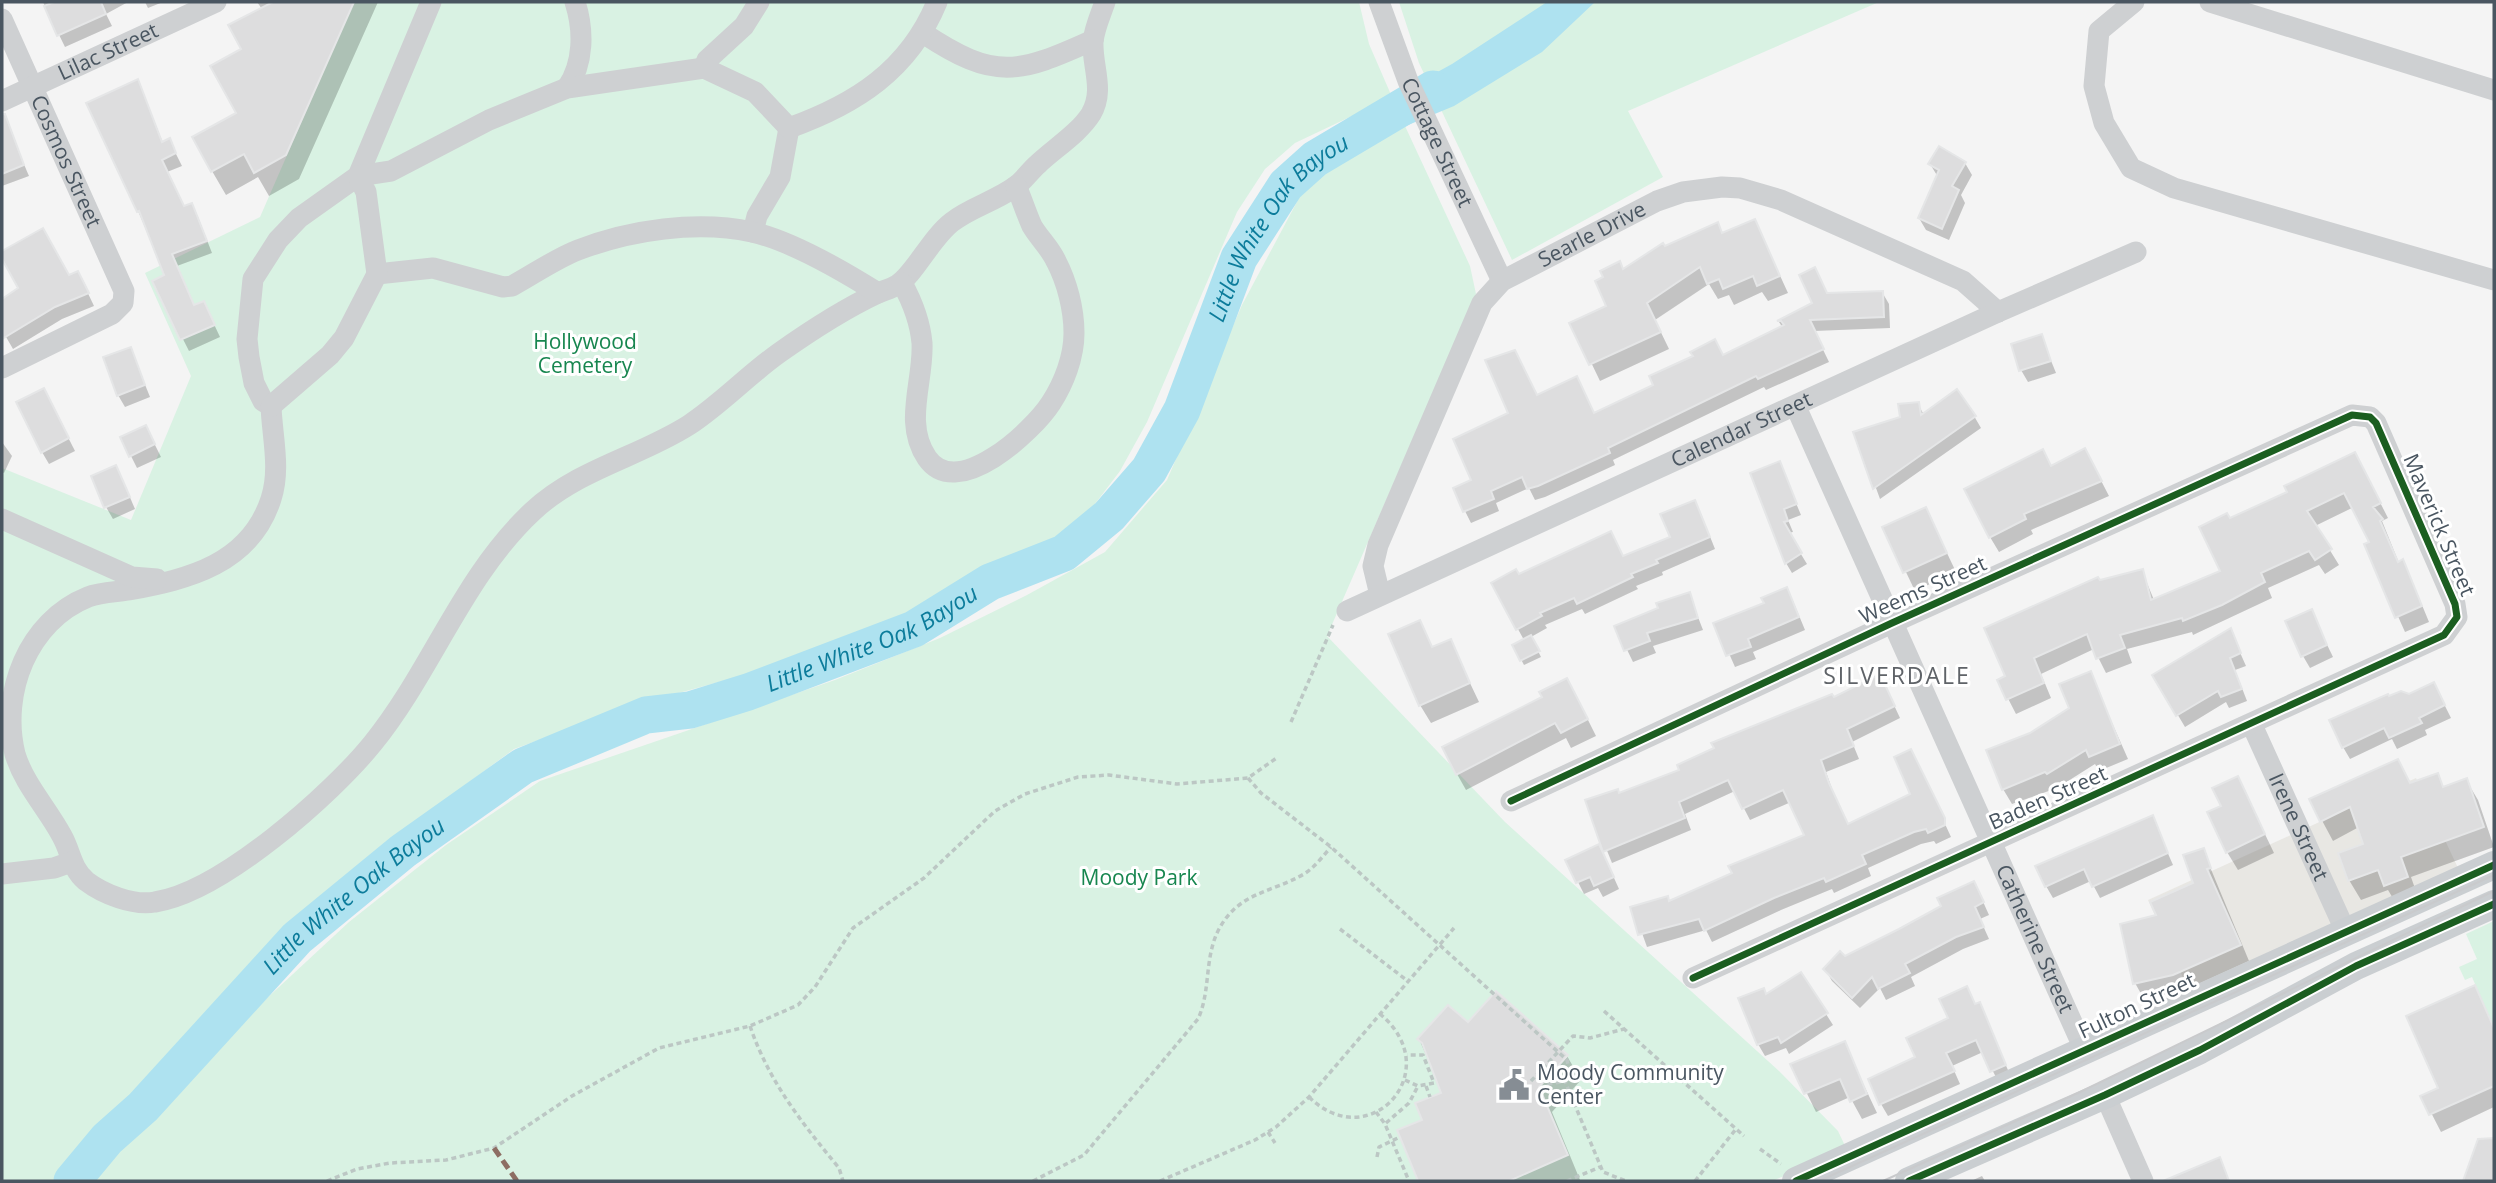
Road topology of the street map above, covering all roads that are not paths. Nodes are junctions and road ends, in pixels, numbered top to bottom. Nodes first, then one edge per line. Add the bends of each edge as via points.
1 (216, 2) edge
2 (431, 2) edge
3 (575, 2) edge
4 (759, 2) edge
5 (937, 2) edge
6 (1105, 2) edge
7 (1379, 2) edge
8 (2134, 2) edge
9 (2210, 2) edge
10 (2, 19) edge
11 (923, 33) junction
12 (1093, 40) junction
13 (579, 67) junction
14 (704, 68) junction
15 (595, 85) junction
16 (567, 88) junction
17 (33, 89) junction
18 (2494, 90) edge
19 (2, 102) edge
20 (789, 128) junction
21 (358, 176) junction
22 (1016, 186) junction
23 (752, 232) junction
24 (2136, 252) dead end
25 (377, 274) junction
26 (2494, 279) edge
27 (1502, 281) junction
28 (902, 283) junction
29 (878, 293) junction
30 (1997, 312) junction
31 (2, 368) edge
32 (271, 406) junction
33 (1796, 407) junction
34 (2352, 415) joint
35 (2, 519) edge
36 (176, 581) junction
37 (1380, 595) junction
38 (1347, 611) road end
39 (1892, 623) junction
40 (2416, 649) joint
41 (2252, 725) junction
42 (1511, 801) dead end
43 (1990, 843) junction
44 (71, 862) junction
45 (2494, 865) edge
46 (2, 874) edge
47 (2494, 904) edge
48 (2345, 930) junction
49 (1693, 978) dead end
50 (2084, 1049) junction
51 (2105, 1096) junction
52 (1790, 1173) edge
53 (1909, 1181) edge
54 (2143, 1181) edge

1 - 17 street, Lilac Street
2 - 21 street
3 - 13 street
4 - 14 street via 744,26
5 - 11 street
6 - 12 street
7 - 27 street, Cottage Street via 1408,81
8 - 26 street via 2099,31 2094,86 2104,123 2131,169 2174,188
9 - 18 street
10 - 17 street, Cosmos Street
11 - 12 street via 981,66 1005,69 1054,58
11 - 20 street via 874,87 850,103
12 - 22 street via 1097,102 1088,119
13 - 15 street
13 - 16 street
14 - 15 street
14 - 20 street via 755,92
15 - 16 street
16 - 21 street via 489,120 391,171
17 - 19 street, Lilac Street
17 - 31 street, Cosmos Street via 124,291 123,303 112,314
20 - 23 street via 780,177
21 - 25 street via 366,192
21 - 32 street via 299,218 278,240 253,279 249,357 254,383
22 - 28 street via 953,221 928,244
22 - 28 street via 1069,293 1074,340 1063,380 1037,422 1022,437 966,472 940,469 920,446 914,406 922,343 918,316
23 - 25 street via 673,229 627,235 575,251 503,288 433,268
23 - 29 street via 839,270
24 - 30 street, Calendar Street
25 - 32 street via 345,338
27 - 30 street, Searle Drive via 1657,201 1704,188 1740,188 1781,200 1963,281
27 - 37 street, Searle Drive via 1482,303 1394,502 1373,566
28 - 29 street
29 - 44 street via 775,356 686,427 571,482 534,510 467,593 432,656 371,746 322,798 261,848 192,888 156,902 137,902 102,891 86,881
30 - 33 street, Calendar Street
32 - 36 street via 275,476 259,524 228,560
33 - 37 street, Calendar Street
33 - 39 street, Catherine Street
34 - 39 street, Weems Street
34 - 40 street, Maverick Street via 2370,416 2381,430 2455,604 2457,617 2452,627
35 - 36 street via 132,577
36 - 44 street via 89,597 41,633 17,672 10,716 15,756 66,842
37 - 38 street, Calendar Street
39 - 42 street, Weems Street
39 - 43 street, Catherine Street
40 - 41 street, Baden Street
41 - 43 street, Baden Street
41 - 48 street, Irene Street
43 - 49 street, Baden Street
43 - 50 street, Catherine Street
44 - 46 street
45 - 48 main road, Fulton Street
47 - 51 main road via 2356,966
48 - 50 main road, Fulton Street
50 - 52 main road, Fulton Street
51 - 53 main road
51 - 54 street

